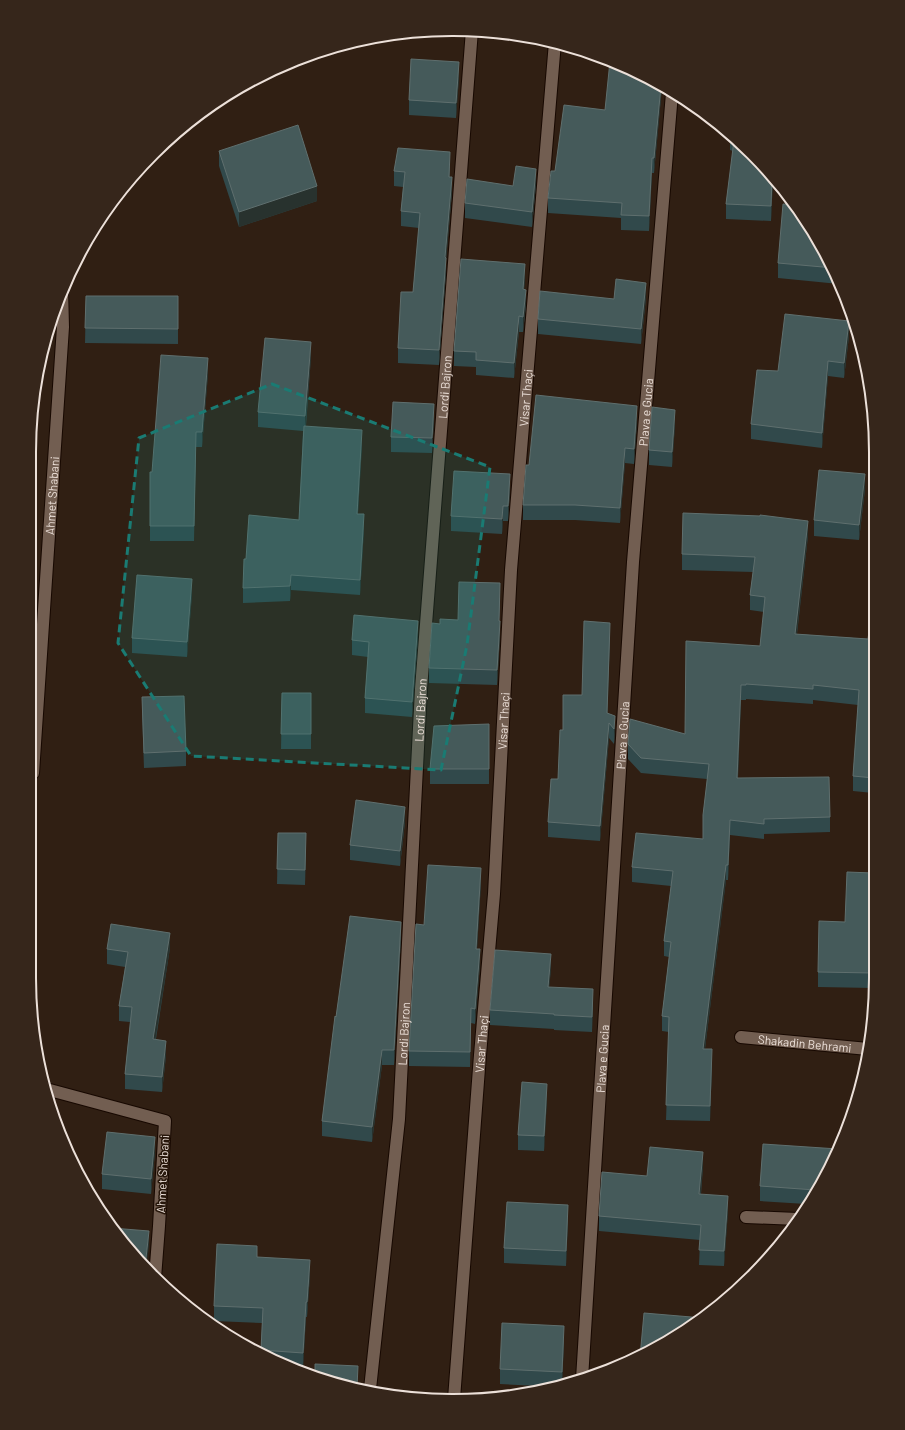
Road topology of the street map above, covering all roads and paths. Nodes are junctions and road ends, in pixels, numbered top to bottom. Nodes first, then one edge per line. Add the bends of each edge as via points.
1 (471, 37) edge
2 (554, 49) edge
3 (672, 98) edge
4 (62, 307) edge
5 (36, 728) edge
6 (741, 1037) dead end
7 (863, 1048) edge
8 (52, 1091) edge
9 (746, 1217) dead end
10 (792, 1219) edge
11 (156, 1270) edge
12 (582, 1373) edge
13 (370, 1386) edge
14 (454, 1394) edge

1 - 13 street, Lordi Bajron via 421,688 399,1119
2 - 14 street, Visar Thaçi via 511,570 494,894
3 - 12 street, Plava e Gucia via 633,562
4 - 5 street, Ahmet Shabani
6 - 7 street, Shakadin Behrami
8 - 11 street, Ahmet Shabani via 165,1121
9 - 10 street

